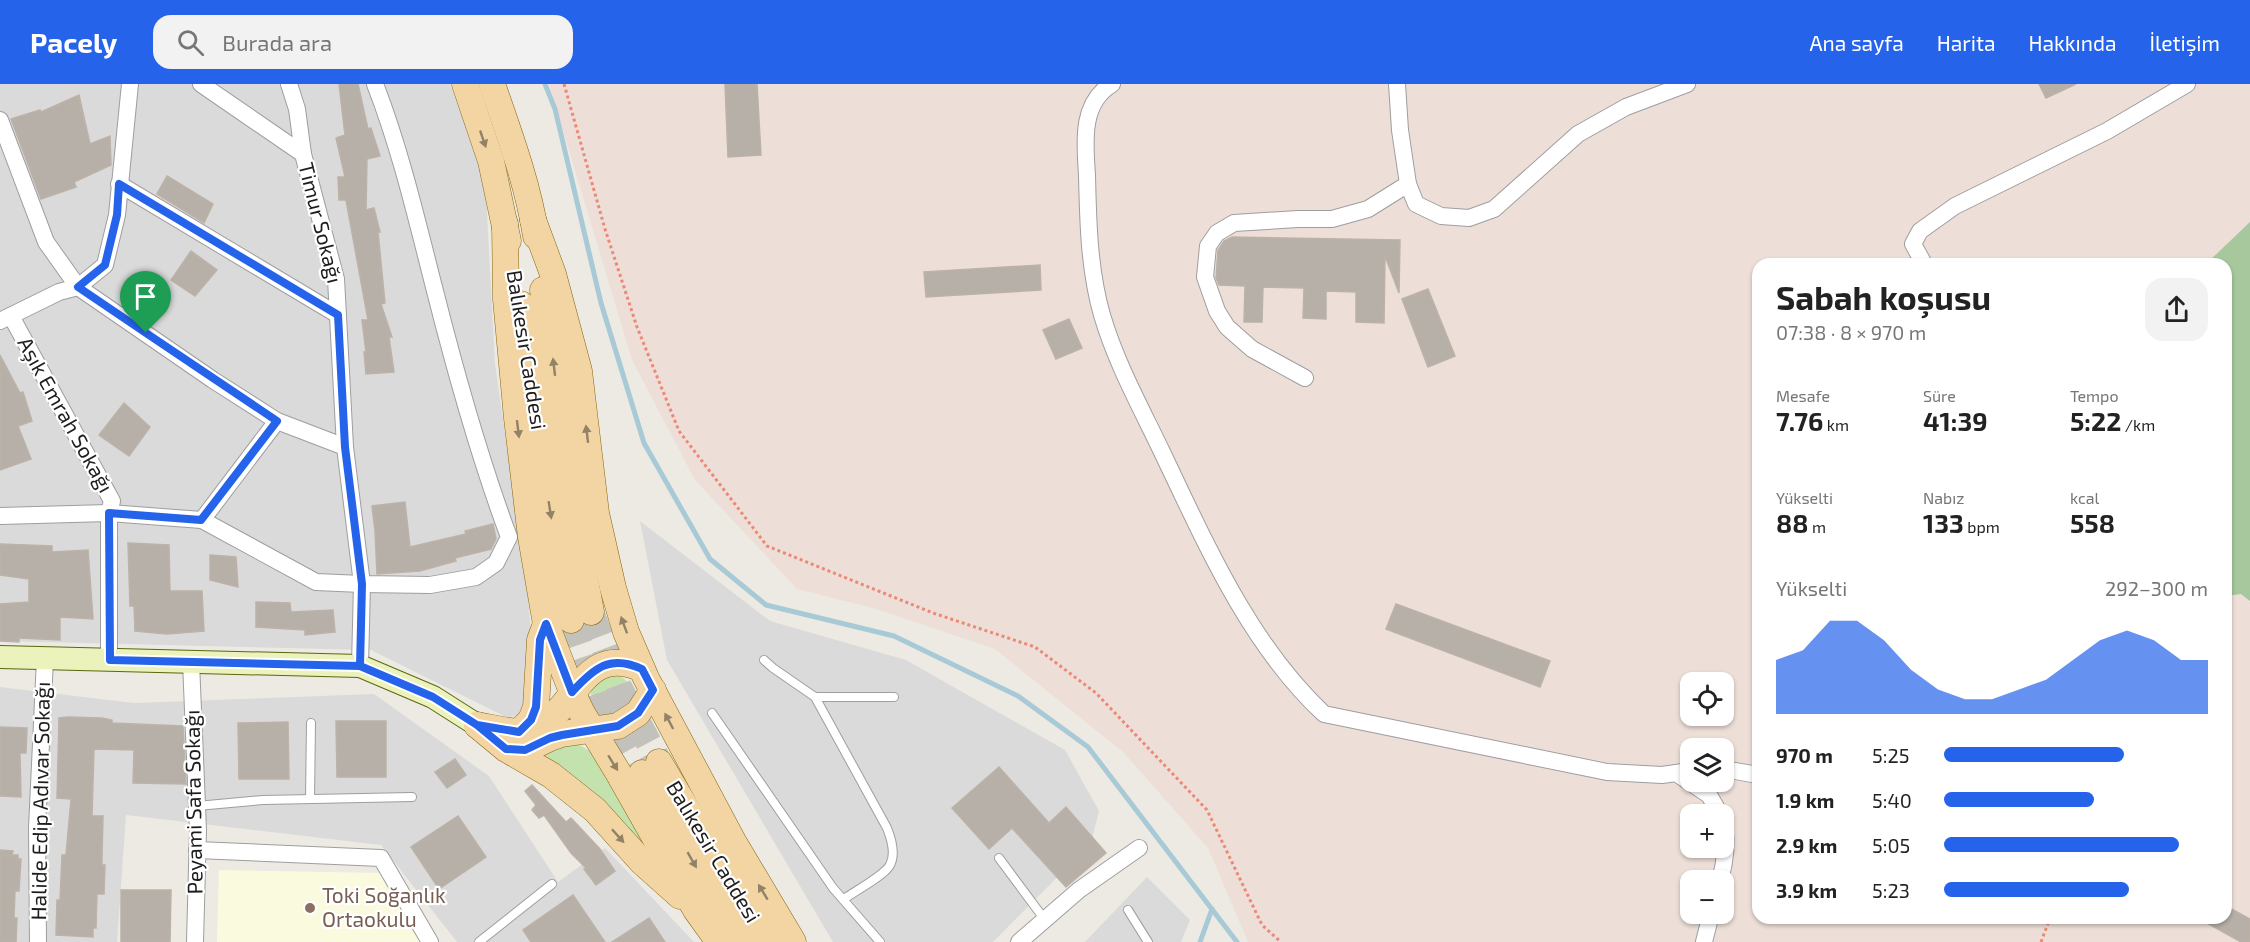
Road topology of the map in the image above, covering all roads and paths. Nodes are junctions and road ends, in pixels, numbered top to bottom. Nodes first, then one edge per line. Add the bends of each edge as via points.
1 (130, 84) edge
2 (201, 84) edge
3 (289, 84) edge
4 (375, 84) edge
5 (465, 84) edge
6 (492, 84) edge
7 (564, 84) edge
8 (1112, 84) edge
9 (1397, 84) edge
10 (1687, 84) edge
11 (2187, 84) edge
12 (0, 120) edge
13 (303, 154) junction
14 (119, 184) junction
15 (1408, 184) junction
16 (533, 220) junction
17 (1921, 258) edge
18 (78, 287) junction
19 (338, 315) junction
20 (5, 319) edge
21 (1305, 378) dead end
22 (277, 421) junction
23 (345, 447) junction
24 (109, 513) junction
25 (0, 516) edge
26 (201, 520) junction
27 (362, 584) junction
28 (569, 618) junction
29 (0, 657) edge
30 (45, 660) junction
31 (110, 660) junction
32 (764, 660) dead end
33 (191, 662) junction
34 (360, 666) junction
35 (648, 680) junction
36 (572, 692) junction
37 (815, 697) junction
38 (894, 697) dead end
39 (712, 713) dead end
40 (311, 723) dead end
41 (477, 725) joint
42 (592, 730) junction
43 (513, 740) junction
44 (1734, 771) edge
45 (1680, 773) edge
46 (1752, 774) edge
47 (412, 797) dead end
48 (310, 800) junction
49 (197, 806) junction
50 (1139, 848) dead end
51 (197, 850) junction
52 (999, 858) dead end
53 (552, 884) dead end
54 (844, 899) junction
55 (696, 910) junction
56 (1128, 910) dead end
57 (1045, 920) junction
58 (1708, 924) edge
59 (2048, 924) edge
60 (712, 940) edge
61 (38, 942) edge
62 (195, 942) edge
63 (430, 942) edge
64 (479, 942) edge
65 (745, 942) edge
66 (768, 942) edge
67 (793, 942) edge
68 (880, 942) edge
69 (1019, 942) edge
70 (1148, 942) edge
71 (1281, 942) edge
72 (1704, 942) edge
73 (2041, 942) edge

1 - 14 street
2 - 13 street, Timur Sokağı
3 - 13 street
4 - 27 street via 409,188 460,386 509,537 496,563 476,577 430,585
5 -> 28 main road, Balıkesir Caddesi via 491,161 528,339 550,513
6 - 16 main road, Balıkesir Caddesi
7 - 71 path via 637,327 679,431 767,546 933,614 1035,647 1096,693 1207,810 1262,925
8 - 45 street via 1094,101 1085,137 1093,271 1102,315 1114,350 1197,525 1246,616 1300,692 1324,714 1607,772
9 - 15 street
10 - 15 street via 1626,107 1578,134 1494,209 1468,218 1441,216 1416,204
11 - 17 street via 2107,131 1955,206 1920,231 1913,244
12 - 18 street via 46,242
13 - 19 street, Timur Sokağı via 336,279
14 - 18 street via 117,215 105,265
14 - 19 street
15 - 21 street via 1368,209 1332,219 1234,223 1217,233 1208,246 1205,277 1227,327 1252,349
28 -> 16 main road, Balıkesir Caddesi via 571,505
35 -> 16 main road via 626,632 613,588 596,513 579,371 553,274
18 - 20 street via 59,292
18 - 22 street
19 - 23 street, Timur Sokağı
20 - 24 street, Aşık Emrah Sokağı via 111,501
22 - 23 street
22 - 26 street
23 - 27 street, Timur Sokağı
24 - 25 street
24 - 26 street
24 - 31 street, Aşık Emrah Sokağı
26 - 27 street via 316,582
27 - 34 street, Timur Sokağı
28 - 36 main road
28 - 43 main road via 540,640 536,707 531,720
29 - 30 main road
30 - 31 main road
30 - 61 street, Halide Edip Adıvar Sokağı via 37,828
31 - 33 main road
32 - 37 lane
33 - 34 main road
33 - 49 street, Peyami Safa Sokağı
34 - 41 main road via 433,697
35 - 36 main road via 626,664 606,664
35 - 42 main road via 638,713 608,729
67 -> 35 main road via 734,843
36 - 42 main road
36 - 43 main road via 553,717
37 - 38 lane
37 - 54 lane via 891,839 890,865
39 - 54 lane
40 - 48 lane
41 - 43 main road
42 - 43 main road via 550,738 525,750
42 -> 55 main road
43 -> 55 main road via 595,810 642,862
44 - 46 street
47 - 48 lane
48 - 49 lane
49 - 51 street, Peyami Safa Sokağı
50 - 57 street via 1079,890
51 - 62 street, Peyami Safa Sokağı
51 - 63 street via 381,858
52 - 57 lane
53 - 64 lane
54 - 68 lane
55 - 60 main road
56 - 70 lane
57 - 69 street
58 - 72 street
59 - 73 path
66 -> 65 main road, Balıkesir Caddesi via 650,767 703,880

